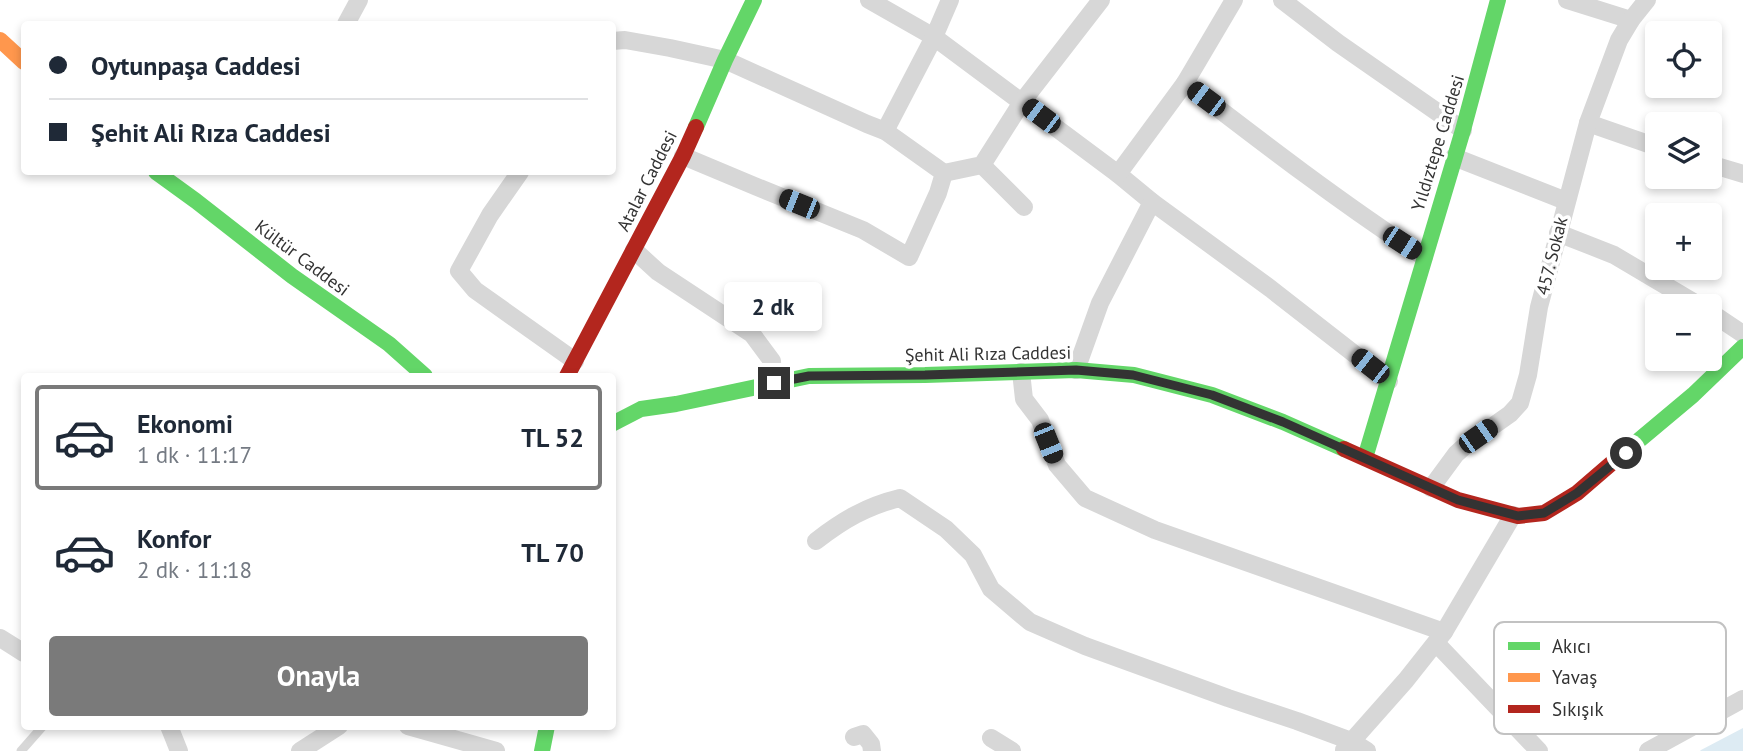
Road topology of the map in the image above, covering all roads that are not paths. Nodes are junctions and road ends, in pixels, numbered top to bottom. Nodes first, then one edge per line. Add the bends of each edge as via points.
1 (359, 0) edge
2 (754, 0) edge
3 (869, 0) edge
4 (950, 0) edge
5 (1101, 0) edge
6 (1234, 0) edge
7 (1282, 0) edge
8 (1498, 0) edge
9 (1567, 0) edge
10 (1647, 0) edge
11 (1631, 20) junction
12 (348, 21) edge
13 (934, 37) junction
14 (0, 40) edge
15 (616, 41) edge
16 (21, 59) edge
17 (725, 60) junction
18 (1185, 83) junction
19 (1022, 102) junction
20 (1588, 123) junction
21 (1463, 130) junction
22 (885, 131) junction
23 (1645, 143) edge
24 (683, 156) junction
25 (1454, 158) junction
26 (982, 164) junction
27 (1722, 168) edge
28 (944, 173) junction
29 (1118, 174) junction
30 (1743, 174) edge
31 (160, 175) edge
32 (518, 175) edge
33 (1566, 201) junction
34 (1152, 202) junction
35 (1024, 206) dead end
36 (1558, 233) junction
37 (634, 250) junction
38 (1424, 257) junction
39 (1679, 294) edge
40 (1722, 320) edge
41 (1743, 334) edge
42 (1743, 347) edge
43 (571, 368) edge
44 (1076, 370) junction
45 (1021, 372) junction
46 (422, 373) edge
47 (1389, 381) junction
48 (774, 383) junction
49 (616, 422) edge
50 (1365, 458) junction
51 (1431, 488) junction
52 (1513, 515) junction
53 (816, 541) dead end
54 (1440, 637) junction
55 (0, 638) edge
56 (21, 651) edge
57 (1494, 699) edge
58 (1743, 699) edge
59 (1726, 708) edge
60 (39, 730) edge
61 (171, 730) edge
62 (333, 730) edge
63 (422, 730) edge
64 (546, 730) edge
65 (1524, 734) edge
66 (1679, 734) edge
67 (854, 737) dead end
68 (991, 738) dead end
69 (1347, 746) edge
70 (21, 751) edge
71 (180, 751) edge
72 (300, 751) edge
73 (496, 751) edge
74 (542, 751) edge
75 (872, 751) edge
76 (1012, 751) edge
77 (1367, 751) edge
78 (1539, 751) edge
79 (1648, 751) edge

1 - 12 street
2 - 17 street, Atalar Caddesi
3 - 13 street
4 - 13 street
5 - 19 street
6 - 18 street
7 - 21 street
8 - 21 street, Yıldıztepe Caddesi
9 - 11 street
10 - 11 street, 457. Sokak
11 - 20 street, 457. Sokak
13 - 19 street
13 - 22 street
14 - 16 street
15 - 17 street
17 - 22 street
17 - 24 street, Atalar Caddesi
18 - 29 street
18 - 38 street via 1311,180
19 - 26 street
19 - 29 street
20 - 23 street
20 - 33 street, 457. Sokak
21 - 25 street, Yıldıztepe Caddesi
22 - 28 street
24 - 28 street via 863,230 909,257
24 - 37 street, Atalar Caddesi
25 - 33 street
25 - 38 street, Yıldıztepe Caddesi
26 - 28 street
26 - 35 street
27 - 30 street
29 - 34 street
31 - 46 street, Kültür Caddesi
32 - 43 street via 459,271 475,290
33 - 36 street, 457. Sokak
34 - 44 street via 1100,303
34 - 47 street
36 - 39 street via 1614,256
36 - 51 street, 457. Sokak via 1520,403 1461,449
37 - 43 street, Atalar Caddesi
37 - 48 street via 658,272 752,334 772,361
38 - 47 street, Yıldıztepe Caddesi
40 - 41 street
42 - 52 street via 1577,493 1544,513
44 - 45 street, Şehit Ali Rıza Caddesi
44 - 50 street, Şehit Ali Rıza Caddesi via 1133,375 1212,395
45 - 48 street, Şehit Ali Rıza Caddesi via 809,376
45 - 54 street via 1024,399 1040,420 1057,465 1085,498 1155,530
47 - 50 street, Yıldıztepe Caddesi
48 - 49 street, Şehit Ali Rıza Caddesi via 641,409
50 - 51 street, Şehit Ali Rıza Caddesi
51 - 52 street, Şehit Ali Rıza Caddesi
52 - 54 street
53 - 69 street via 878,503 900,498 955,537 973,555 991,589 1030,622 1085,646 1297,720
54 - 57 street
54 - 69 street
55 - 56 street
58 - 59 street
60 - 70 lane
61 - 71 street
62 - 72 street
63 - 73 street
64 - 74 street
65 - 78 street
66 - 79 street
67 - 75 street via 863,734
68 - 76 street
69 - 77 street

